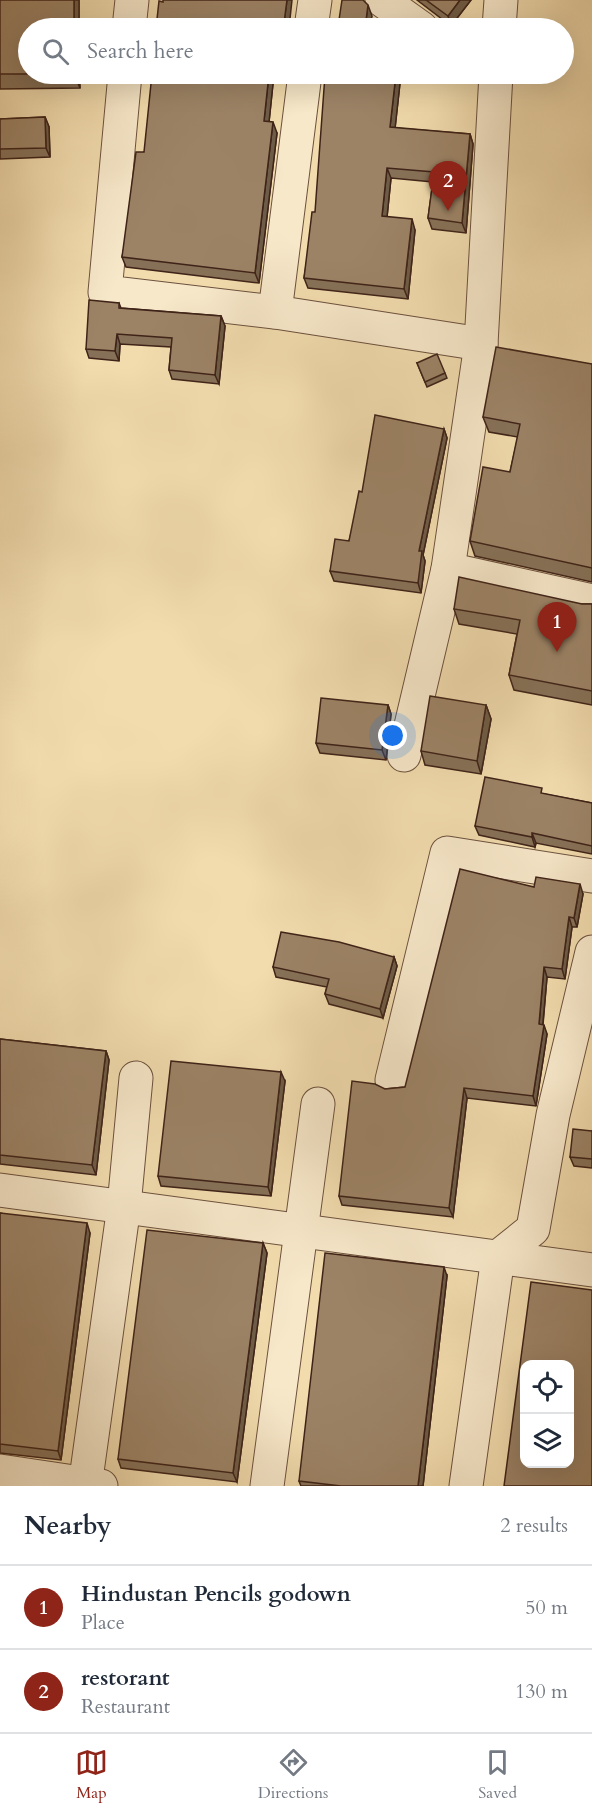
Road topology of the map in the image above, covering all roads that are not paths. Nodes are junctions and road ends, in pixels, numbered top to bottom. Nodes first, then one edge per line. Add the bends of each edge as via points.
1 (132, 0) edge
2 (315, 0) edge
3 (382, 0) edge
4 (501, 0) edge
5 (130, 18) edge
6 (312, 18) edge
7 (407, 18) edge
8 (500, 18) edge
9 (124, 84) edge
10 (304, 84) edge
11 (491, 84) edge
12 (275, 312) junction
13 (482, 344) junction
14 (448, 569) junction
15 (592, 601) edge
16 (404, 754) dead end
17 (592, 876) edge
18 (592, 952) edge
19 (136, 1078) dead end
20 (392, 1080) dead end
21 (318, 1104) dead end
22 (0, 1190) edge
23 (124, 1206) junction
24 (303, 1230) junction
25 (498, 1257) junction
26 (592, 1270) edge
27 (0, 1471) edge
28 (91, 1485) edge
29 (267, 1486) edge
30 (466, 1486) edge

1 - 5 street
2 - 6 street
3 - 7 street
4 - 8 street
9 - 12 street via 105,292
10 - 12 street
11 - 13 street
12 - 13 street
13 - 14 street
14 - 15 street
14 - 16 street
17 - 20 street via 447,854
18 - 25 street via 553,1115 533,1229
19 - 23 street
21 - 24 street
22 - 23 street
23 - 24 street
23 - 28 street
24 - 25 street
24 - 29 street
25 - 26 street
25 - 30 street
27 - 28 street

